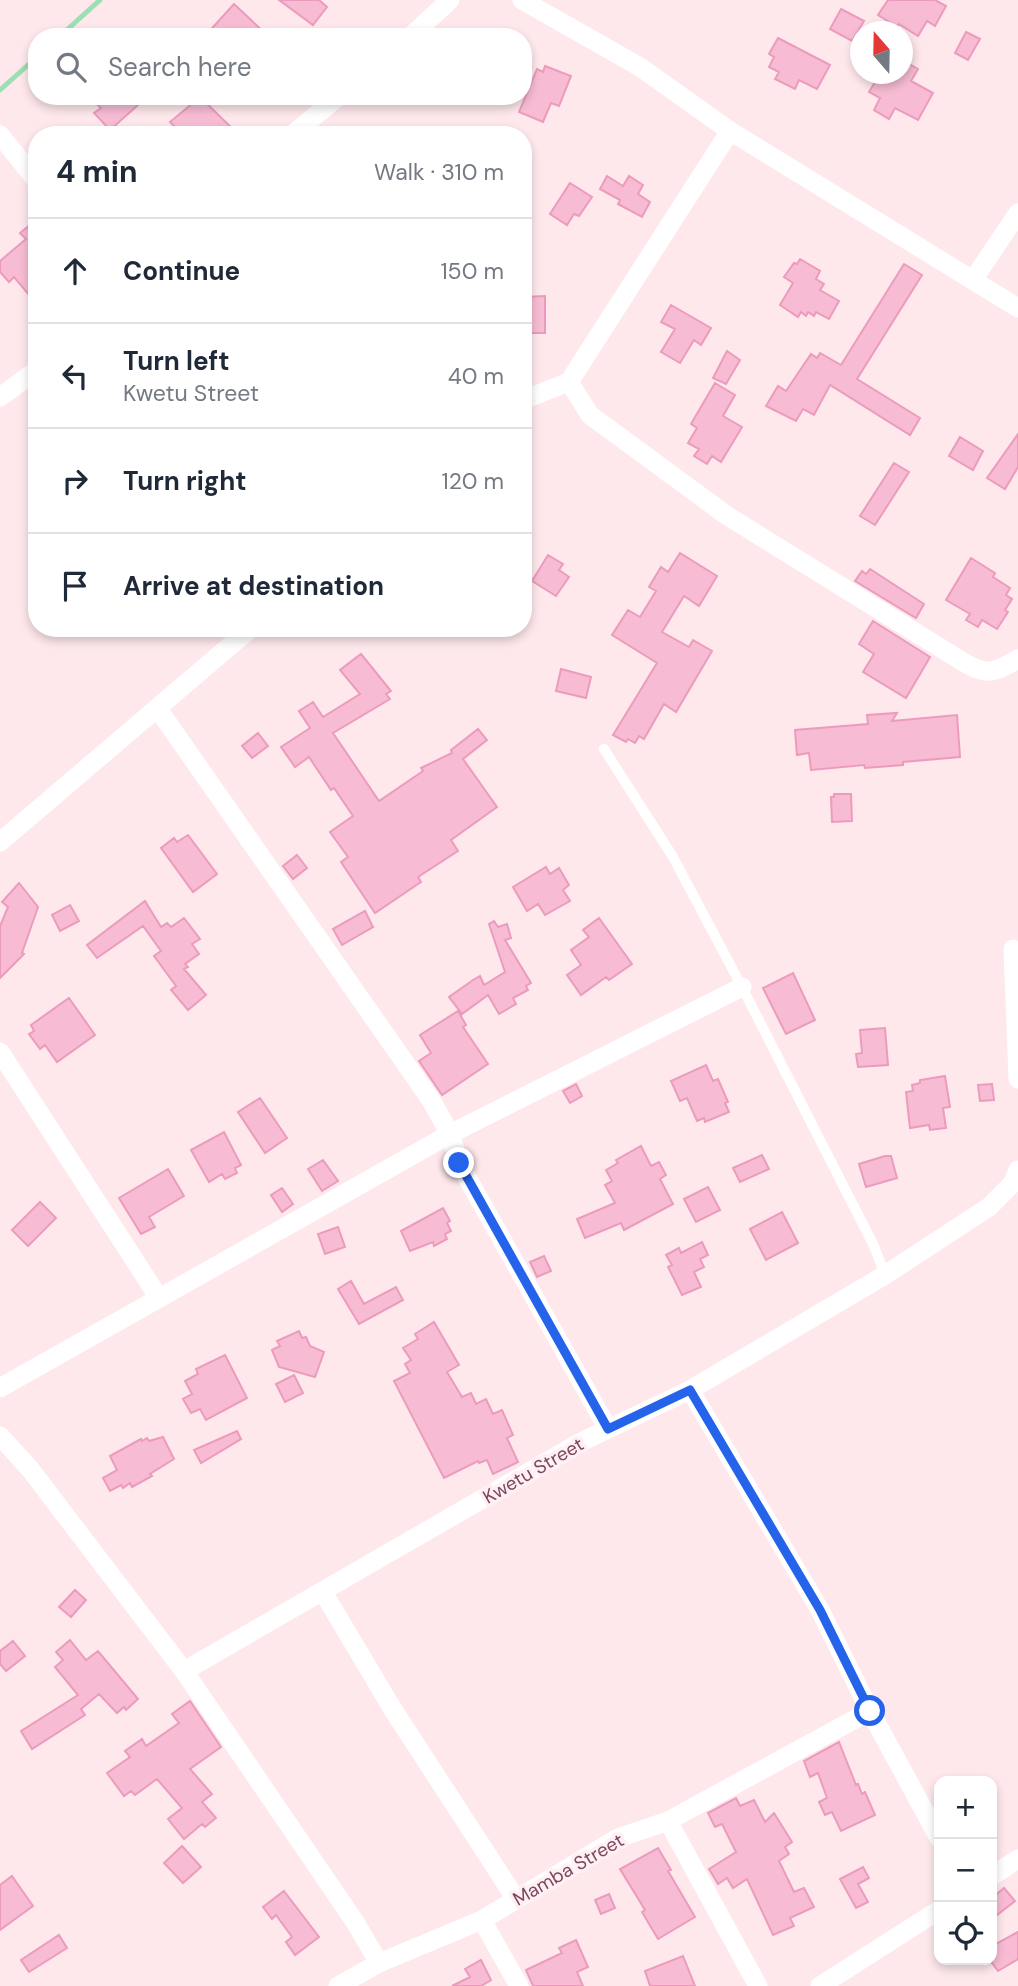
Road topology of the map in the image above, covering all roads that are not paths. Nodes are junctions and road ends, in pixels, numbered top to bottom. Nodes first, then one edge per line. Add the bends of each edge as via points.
1 (450, 0) edge
2 (522, 0) edge
3 (420, 28) edge
4 (328, 105) edge
5 (303, 126) edge
6 (730, 131) junction
7 (0, 135) edge
8 (28, 170) edge
9 (1018, 213) edge
10 (973, 280) junction
11 (1018, 308) edge
12 (28, 377) edge
13 (569, 382) junction
14 (532, 396) edge
15 (0, 397) edge
16 (241, 637) edge
17 (1018, 659) edge
18 (158, 709) junction
19 (604, 749) dead end
20 (0, 842) edge
21 (1013, 949) dead end
22 (742, 987) junction
23 (0, 1052) edge
24 (1018, 1079) edge
25 (450, 1134) junction
26 (1018, 1170) edge
27 (885, 1275) junction
28 (159, 1298) junction
29 (0, 1388) edge
30 (690, 1390) junction
31 (608, 1429) junction
32 (0, 1436) edge
33 (323, 1592) junction
34 (184, 1671) junction
35 (870, 1711) junction
36 (668, 1821) junction
37 (934, 1829) edge
38 (1018, 1859) edge
39 (997, 1873) edge
40 (516, 1899) junction
41 (934, 1913) edge
42 (482, 1920) junction
43 (379, 1963) junction
44 (338, 1986) edge
45 (519, 1986) edge
46 (758, 1986) edge
47 (820, 1986) edge

1 - 3 street
2 - 6 street via 640,67
4 - 5 street
6 - 10 street
6 - 13 street
7 - 8 street
9 - 10 street
10 - 11 street
12 - 15 street
13 - 14 street
13 - 17 street via 590,415 726,515 948,653 979,672 997,671
16 - 18 street
18 - 20 street
18 - 25 street via 431,1100
19 - 22 lane via 673,857
21 - 24 street
22 - 25 street
22 - 27 lane
23 - 28 street
25 - 28 street
25 - 31 street via 459,1163
26 - 27 street, Kwetu Street via 1013,1184 989,1207
27 - 30 street, Kwetu Street
28 - 29 street
30 - 31 street, Kwetu Street
30 - 35 street via 820,1610
31 - 33 street, Kwetu Street
32 - 34 street
33 - 34 street, Kwetu Street
33 - 40 street
34 - 43 street
35 - 36 street, Mamba Street
35 - 37 street
36 - 40 street, Mamba Street via 618,1838
36 - 46 street
38 - 39 street
40 - 42 street, Mamba Street
41 - 47 street
42 - 43 street, Mamba Street
42 - 45 street
43 - 44 street, Mamba Street

